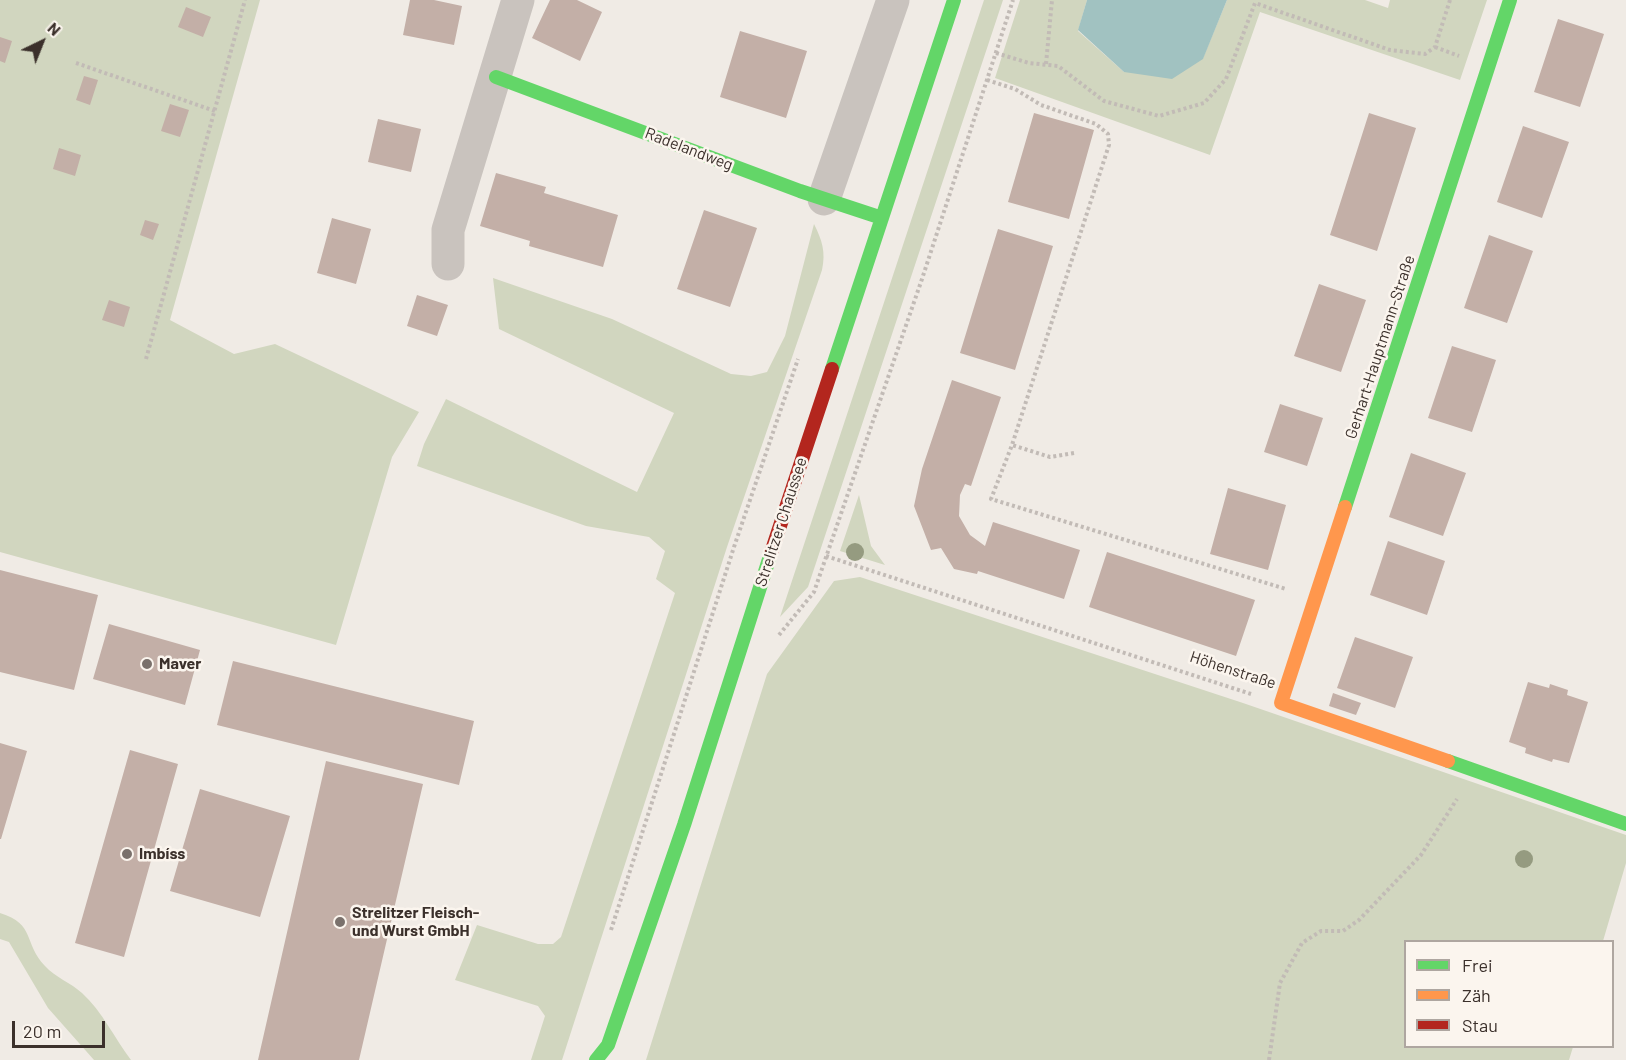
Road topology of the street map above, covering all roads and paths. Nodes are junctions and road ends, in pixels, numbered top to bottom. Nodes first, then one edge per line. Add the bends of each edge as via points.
1 (245, 0) edge
2 (518, 0) edge
3 (893, 0) edge
4 (954, 0) edge
5 (1013, 0) edge
6 (1052, 0) edge
7 (1450, 0) edge
8 (1510, 0) edge
9 (996, 53) junction
10 (76, 63) dead end
11 (1046, 64) junction
12 (496, 77) junction
13 (987, 80) junction
14 (215, 111) junction
15 (837, 203) junction
16 (882, 218) junction
17 (448, 264) dead end
18 (147, 359) dead end
19 (1012, 445) junction
20 (1074, 453) dead end
21 (1315, 600) junction
22 (1281, 703) junction
23 (1469, 769) junction
24 (1626, 824) edge
25 (604, 1055) edge
26 (1269, 1060) edge

1 - 14 path
2 - 12 street
3 - 15 street
4 - 16 street, Strelitzer Chaussee
5 - 9 path
6 - 11 path
7 - 11 path via 1435,47 1425,54 1390,50 1255,3 1226,79 1204,104 1159,116 1104,101 1058,66
8 - 21 street, Gerhart-Hauptmann-Straße
9 - 11 path
9 - 13 path
10 - 14 path
12 - 15 street, Radelandweg
12 - 17 street via 448,230
13 - 19 path via 1096,124 1108,134 1109,145
13 - 22 path, Höhenstraße via 826,556
14 - 18 path
15 - 16 street, Radelandweg
16 - 25 street, Strelitzer Chaussee via 684,825
19 - 20 path via 1050,457
19 - 21 path via 991,499
21 - 22 street, Gerhart-Hauptmann-Straße
22 - 23 street, Höhenstraße
23 - 24 street, Höhenstraße
23 - 26 path via 1451,811 1421,855 1359,920 1343,931 1321,931 1302,943 1281,983

